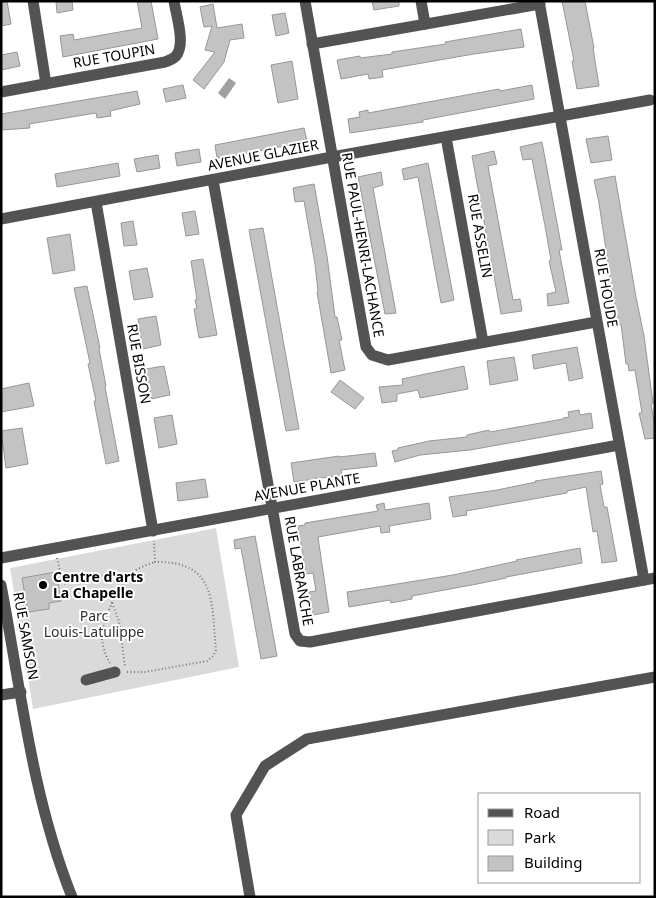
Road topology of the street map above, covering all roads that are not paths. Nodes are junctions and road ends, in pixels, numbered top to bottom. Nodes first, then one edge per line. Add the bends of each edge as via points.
1 (33, 1) edge
2 (174, 1) edge
3 (304, 1) edge
4 (421, 1) edge
5 (540, 3) edge
6 (425, 24) junction
7 (312, 44) junction
8 (46, 84) junction
9 (1, 92) edge
10 (650, 100) dead end
11 (560, 116) junction
12 (446, 136) junction
13 (332, 156) junction
14 (213, 180) junction
15 (96, 202) junction
16 (1, 218) edge
17 (596, 322) junction
18 (483, 342) junction
19 (619, 445) junction
20 (273, 508) junction
21 (153, 531) junction
22 (1, 558) edge
23 (649, 579) edge
24 (1, 585) edge
25 (120, 672) road end
26 (655, 677) edge
27 (86, 680) dead end
28 (21, 692) junction
29 (1, 695) edge
30 (72, 897) edge
31 (250, 897) edge

1 - 8 street
2 - 8 street, RUE TOUPIN via 180,38 180,48 175,57 165,62
3 - 7 street, RUE PAUL-HENRI-LACHANCE
4 - 6 street
5 - 6 street
5 - 11 street, RUE HOUDE
6 - 7 street
7 - 13 street, RUE PAUL-HENRI-LACHANCE
8 - 9 street, RUE TOUPIN
10 - 11 street, AVENUE GLAZIER
11 - 12 street, AVENUE GLAZIER
11 - 17 street, RUE HOUDE
12 - 13 street, AVENUE GLAZIER
12 - 18 street, RUE ASSELIN
13 - 14 street, AVENUE GLAZIER
13 - 18 street, RUE PAUL-HENRI-LACHANCE via 366,347 372,355 388,360
14 - 15 street, AVENUE GLAZIER
14 - 20 street, RUE LABRANCHE
15 - 16 street, AVENUE GLAZIER
15 - 21 street, RUE BISSON
17 - 18 street, RUE PAUL-HENRI-LACHANCE
17 - 19 street, RUE HOUDE
19 - 20 street, AVENUE PLANTE
19 - 23 street, RUE HOUDE
20 - 21 street, AVENUE PLANTE
20 - 23 street, RUE LABRANCHE via 295,634 300,641 310,642
21 - 22 street, AVENUE PLANTE
24 - 28 street, RUE SAMSON
25 - 27 street
26 - 31 street via 307,738 265,766 236,815
28 - 29 street
28 - 30 street, RUE SAMSON via 35,776 57,859

